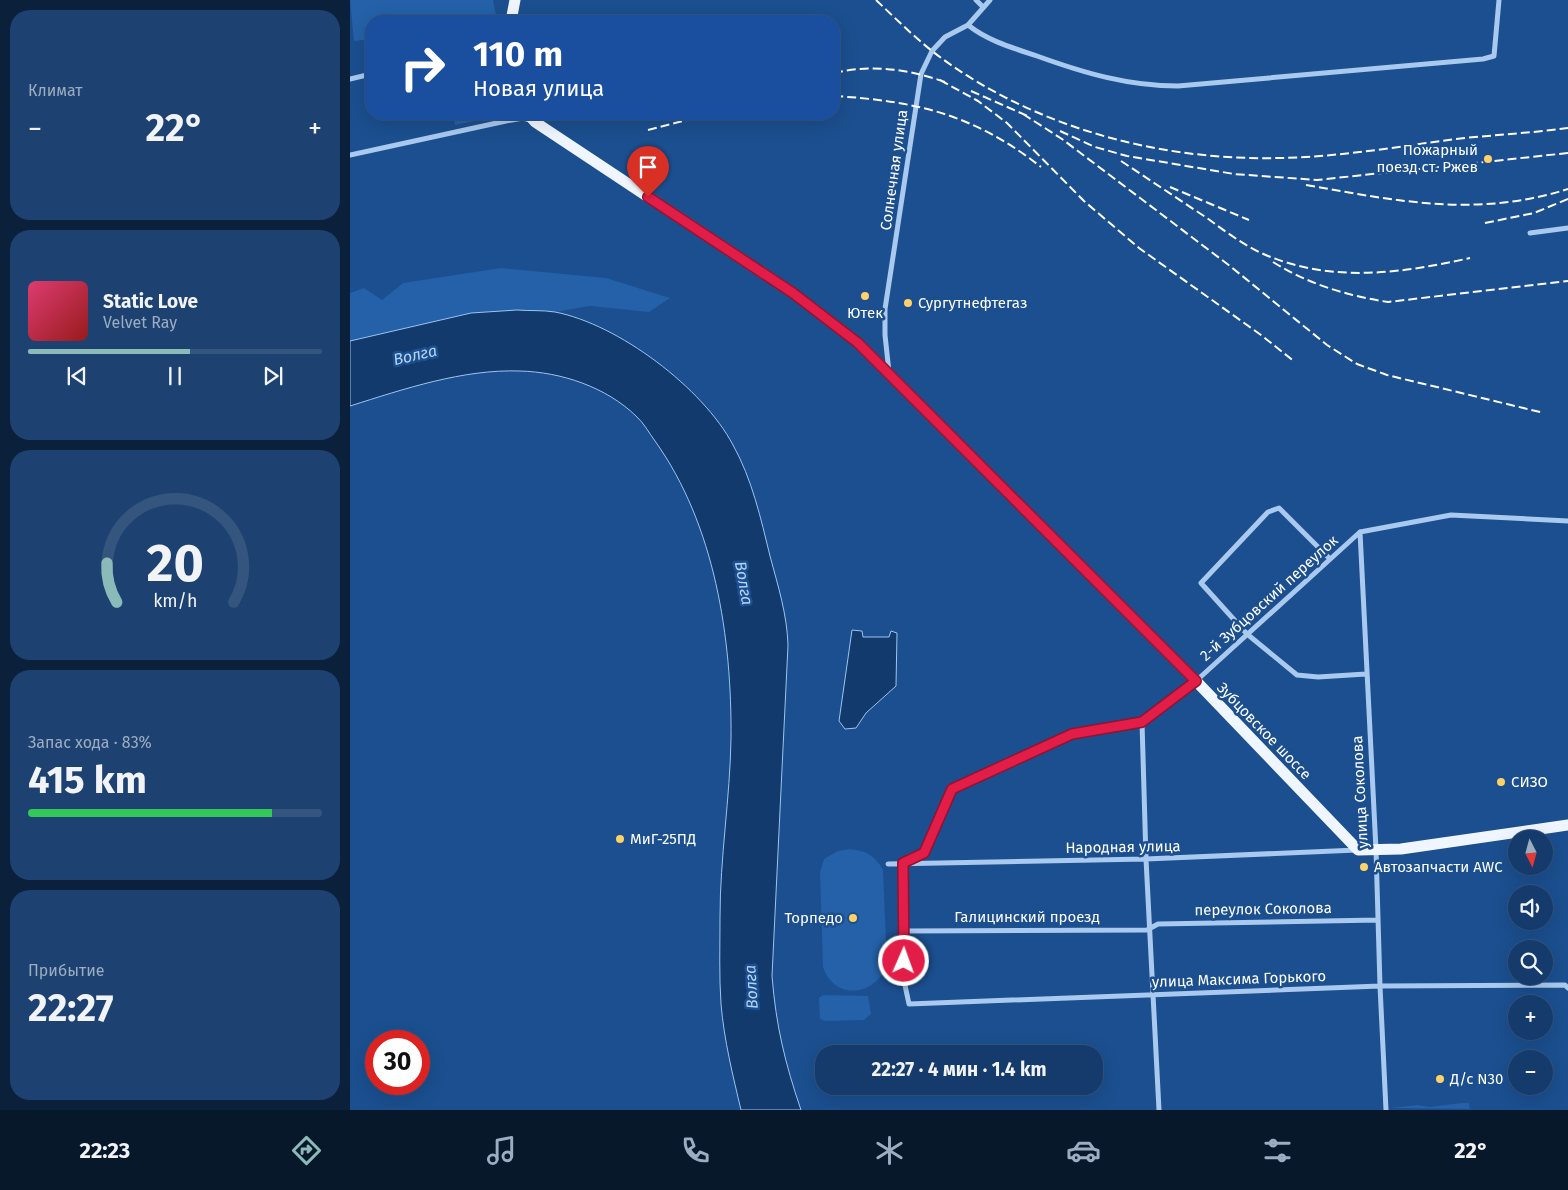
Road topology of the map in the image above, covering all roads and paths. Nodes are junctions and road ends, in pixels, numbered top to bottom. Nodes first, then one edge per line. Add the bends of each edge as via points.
1 (516, 0) edge
2 (976, 0) edge
3 (990, 0) edge
4 (1499, 0) edge
5 (982, 7) junction
6 (512, 15) edge
7 (968, 25) junction
8 (365, 75) edge
9 (350, 79) edge
10 (512, 120) edge
11 (535, 120) edge
12 (350, 156) edge
13 (1568, 228) edge
14 (1530, 234) dead end
15 (889, 372) junction
16 (1568, 521) edge
17 (1360, 532) junction
18 (1330, 559) junction
19 (1247, 634) junction
20 (1366, 674) junction
21 (1196, 681) junction
22 (1142, 722) junction
23 (1568, 825) edge
24 (1358, 850) junction
25 (1376, 850) junction
26 (1146, 859) junction
27 (903, 863) junction
28 (888, 864) dead end
29 (1378, 920) junction
30 (1149, 929) junction
31 (905, 931) junction
32 (1380, 986) junction
33 (1568, 988) edge
34 (1154, 995) junction
35 (1159, 1110) edge
36 (1386, 1110) edge

1 - 6 main road
2 - 5 street
3 - 5 street, Солнечная улица
4 - 7 street via 1494,56 1483,59 1178,86 1130,84 1086,73 988,38
5 - 7 street, Солнечная улица
7 - 15 street, Солнечная улица via 945,37 932,51 921,74 885,309
8 - 9 street
10 - 12 street, Зубцовское шоссе
11 - 15 main road, Зубцовское шоссе via 793,293 858,343
13 - 14 street
15 - 21 main road, Зубцовское шоссе
16 - 17 street via 1452,515
17 - 18 street, 2-й Зубцовский переулок
17 - 20 street, улица Соколова
18 - 19 street, 2-й Зубцовский переулок
18 - 19 street via 1279,508 1268,512 1200,582
19 - 20 street via 1297,675
19 - 21 street, 2-й Зубцовский переулок
20 - 25 street, улица Соколова
21 - 22 street, 2-й Зубцовский переулок
21 - 24 main road, Зубцовское шоссе
22 - 26 street
22 - 27 street via 1072,734 952,789 924,853
23 - 25 main road
24 - 25 main road
24 - 26 street, Народная улица
25 - 29 street, улица Соколова
26 - 27 street, Народная улица
26 - 30 street
27 - 28 street, Народная улица
27 - 31 street
29 - 30 street, переулок Соколова via 1158,924
29 - 32 street, улица Соколова
30 - 31 street, Галицинский проезд
30 - 34 street
31 - 34 street, улица Максима Горького via 903,976 909,1004
32 - 33 street, улица Максима Горького via 1565,985
32 - 34 street, улица Максима Горького
32 - 36 street, улица Соколова
34 - 35 street

